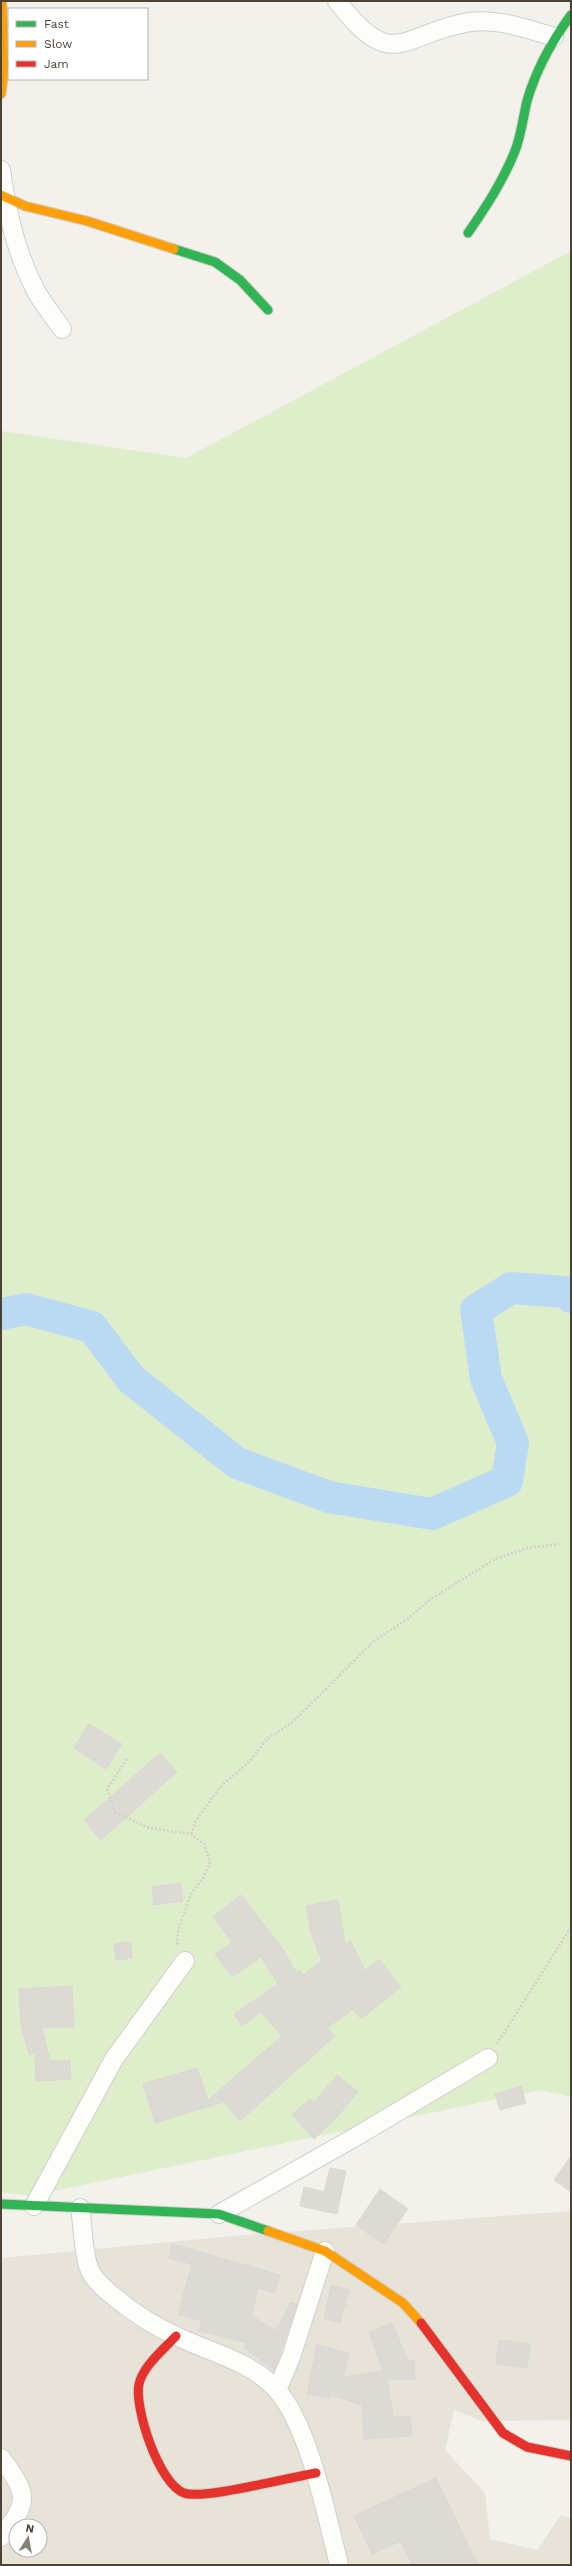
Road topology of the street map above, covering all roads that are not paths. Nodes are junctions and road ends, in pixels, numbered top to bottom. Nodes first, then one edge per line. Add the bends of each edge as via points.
1 (337, 1) edge
2 (4, 4) edge
3 (571, 15) edge
4 (554, 37) junction
5 (1, 94) edge
6 (1, 170) edge
7 (3, 195) edge
8 (468, 233) dead end
9 (268, 310) dead end
10 (62, 329) dead end
11 (185, 1961) road end
12 (488, 2058) road end
13 (1, 2204) edge
14 (34, 2206) junction
15 (80, 2208) junction
16 (219, 2214) junction
17 (325, 2251) junction
18 (176, 2336) junction
19 (277, 2390) junction
20 (571, 2456) edge
21 (1, 2458) edge
22 (316, 2473) junction
23 (1, 2537) edge
24 (339, 2565) edge

1 - 4 street via 370,37 386,44 413,42 471,22 510,24
2 - 5 street via 4,70
3 - 4 street
4 - 8 street via 541,60 524,112 516,150 503,180
6 - 7 street
7 - 9 street via 25,206 87,221 215,262 240,280
7 - 10 street via 21,258 37,292
11 - 14 street via 114,2059
12 - 16 street
13 - 14 street
14 - 15 street
15 - 16 street
15 - 18 street via 89,2268 106,2290 139,2317
16 - 17 street
17 - 19 street via 293,2350
17 - 20 street via 403,2304 433,2337 503,2433 514,2443 535,2452
18 - 19 street via 242,2365 264,2378
18 - 22 street via 143,2375 139,2384 138,2400 159,2467 170,2483 183,2493 204,2493
19 - 22 street via 295,2421
21 - 23 street via 11,2471 22,2495 23,2505
22 - 24 street

